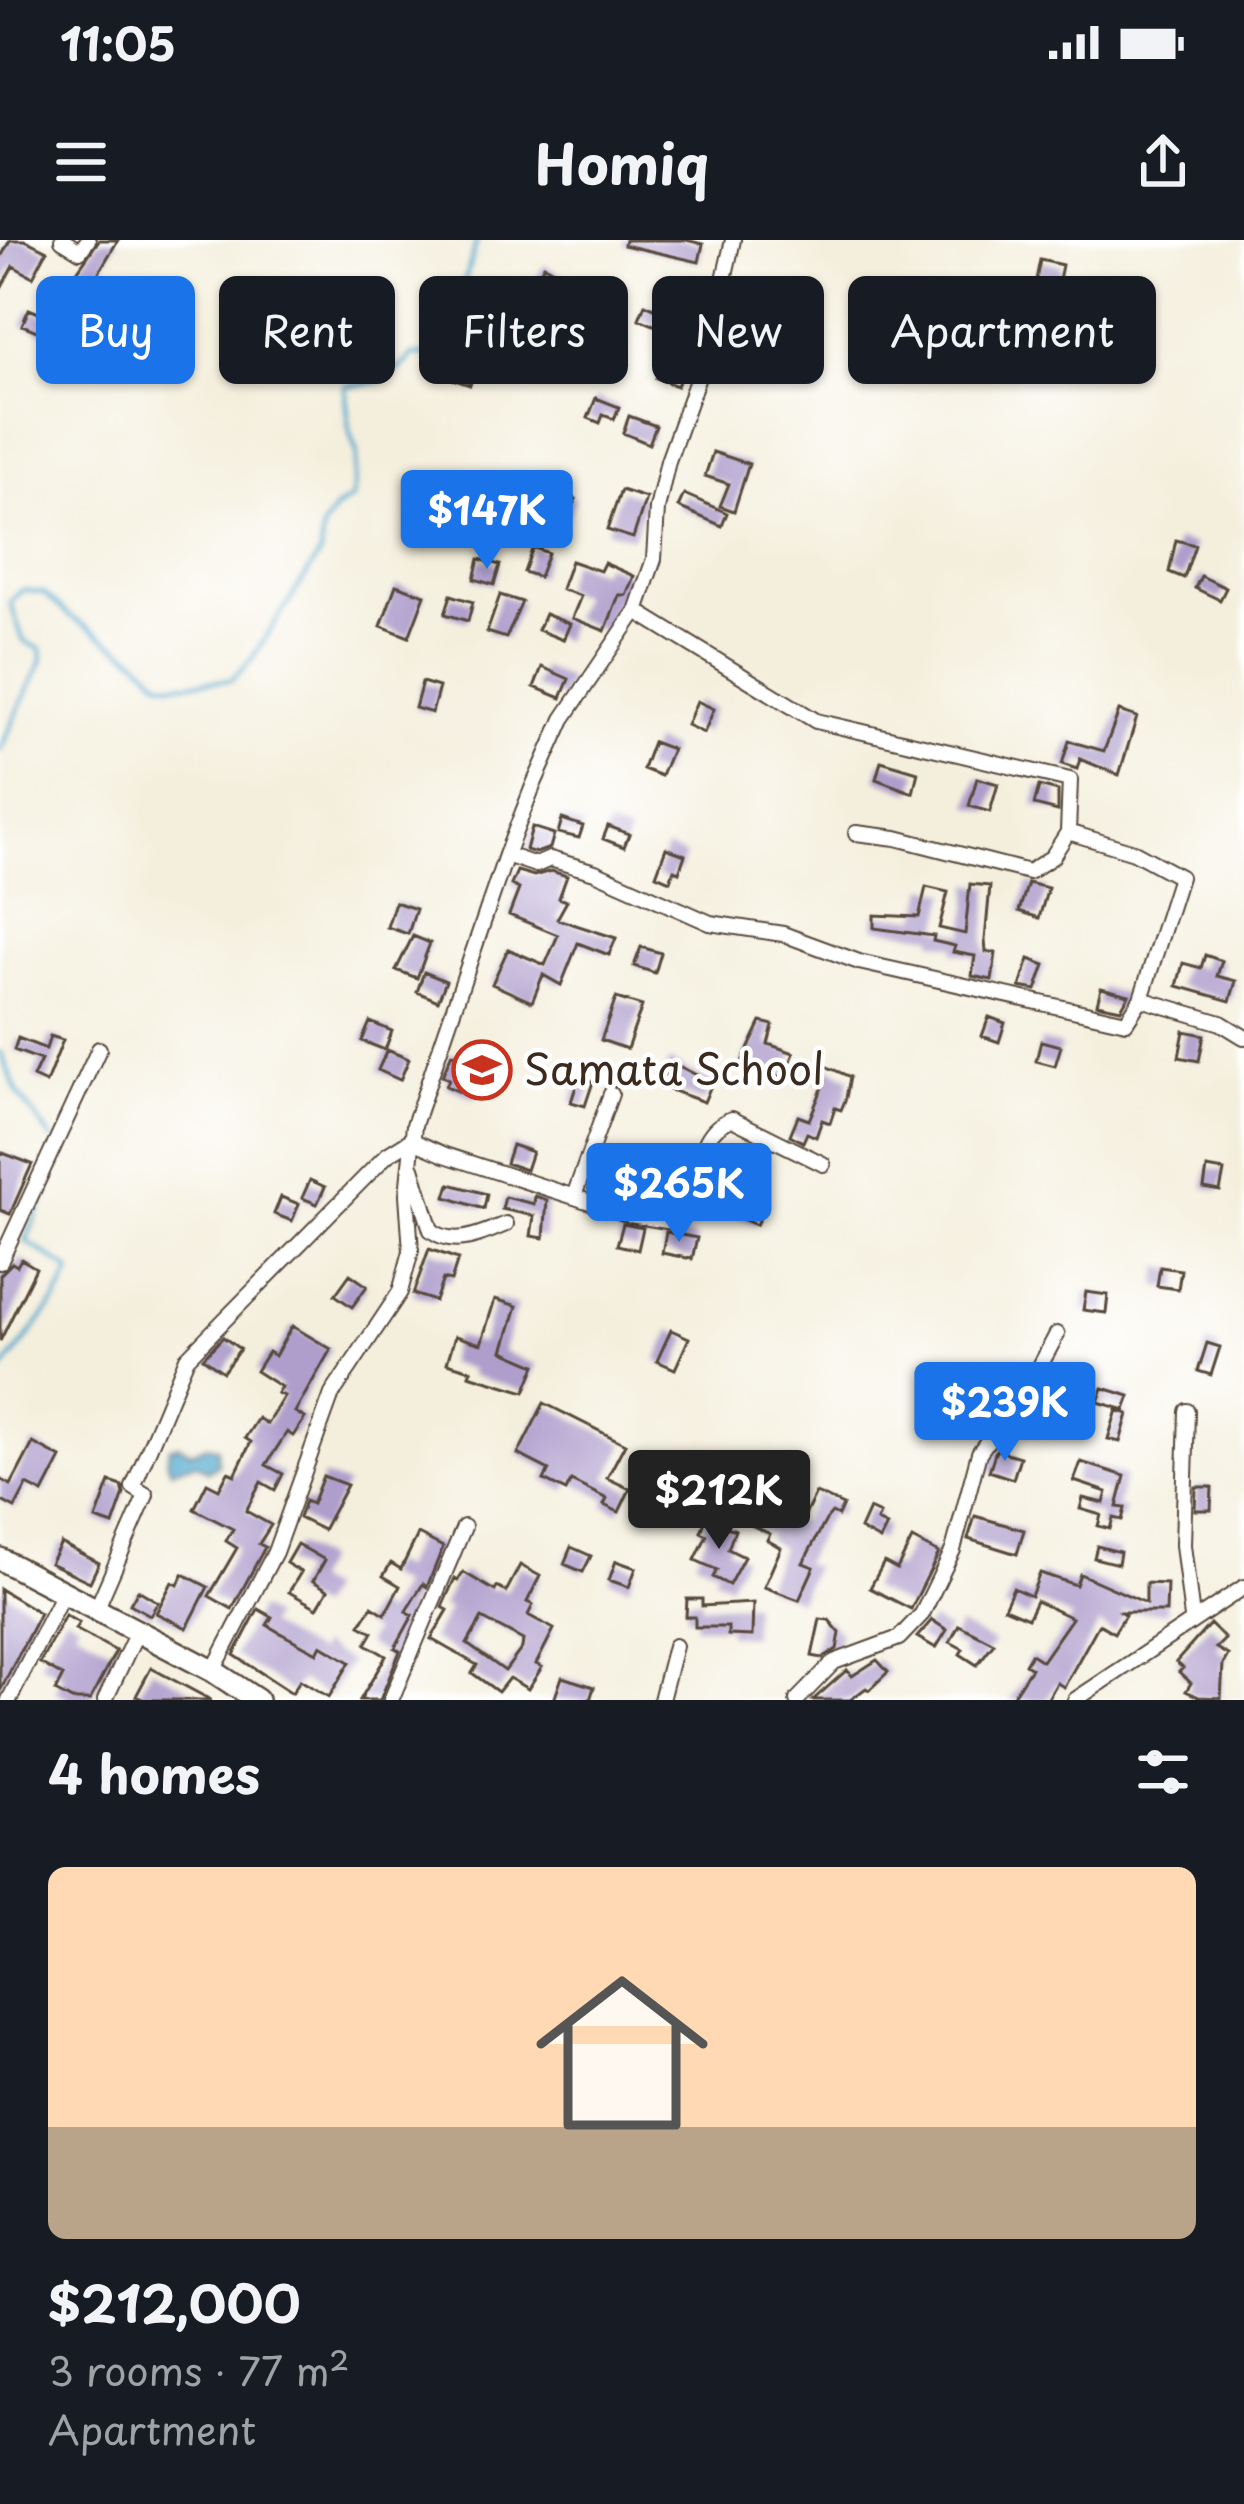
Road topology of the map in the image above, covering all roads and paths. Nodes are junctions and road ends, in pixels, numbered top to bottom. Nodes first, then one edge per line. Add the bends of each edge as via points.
1 (62, 240) edge
2 (88, 240) edge
3 (733, 240) edge
4 (636, 610) junction
5 (856, 832) dead end
6 (1068, 832) junction
7 (506, 855) junction
8 (1141, 999) junction
9 (1244, 1036) edge
10 (99, 1049) dead end
11 (611, 1094) dead end
12 (411, 1140) junction
13 (409, 1157) junction
14 (823, 1164) dead end
15 (574, 1196) junction
16 (506, 1224) dead end
17 (0, 1262) edge
18 (1057, 1334) dead end
19 (1187, 1411) dead end
20 (464, 1527) dead end
21 (0, 1559) edge
22 (1244, 1587) edge
23 (63, 1593) junction
24 (96, 1610) junction
25 (1192, 1618) junction
26 (136, 1632) junction
27 (675, 1646) dead end
28 (221, 1685) edge
29 (9, 1700) edge
30 (105, 1700) edge
31 (257, 1700) edge
32 (391, 1700) edge
33 (662, 1700) edge
34 (797, 1700) edge
35 (1075, 1700) edge

1 - 2 street via 80,251
3 - 4 street via 708,350 668,460 654,559
4 - 6 street via 816,721 1070,780
4 - 7 street via 563,719
5 - 6 street via 1029,872
6 - 8 street via 1134,852 1180,877
7 - 8 street via 595,872 710,923 783,934 859,962 1083,1014 1126,1022
7 - 12 street
8 - 9 street
10 - 17 street
11 - 15 street
12 - 13 street
12 - 15 street
12 - 24 street via 187,1358 133,1487 146,1495 140,1517
13 - 16 street via 438,1236 448,1241
13 - 28 street via 412,1251 400,1292 332,1394
14 - 15 street via 732,1119 709,1131 690,1198 673,1222
18 - 34 street via 979,1453 953,1550 922,1614 899,1638 834,1662
19 - 25 street via 1183,1546
20 - 32 street
21 - 23 main road
22 - 25 street
23 - 24 main road
23 - 29 street
24 - 26 main road
25 - 35 street
26 - 28 main road
26 - 30 street
27 - 33 street
28 - 31 main road

